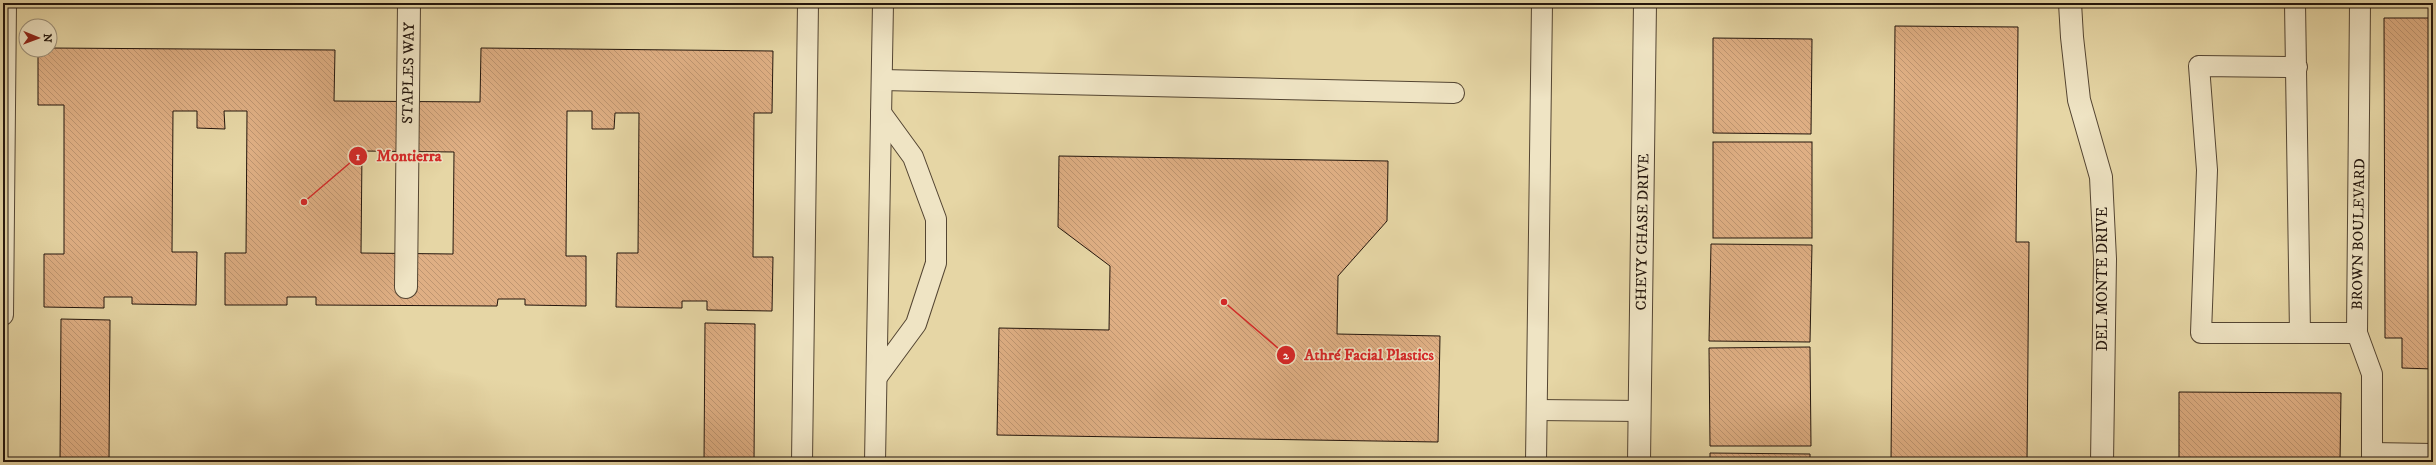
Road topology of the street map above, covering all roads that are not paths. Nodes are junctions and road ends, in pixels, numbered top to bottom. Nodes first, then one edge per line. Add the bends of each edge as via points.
1 (6, 3) edge
2 (409, 3) edge
3 (808, 3) edge
4 (883, 3) edge
5 (1542, 3) edge
6 (1645, 3) edge
7 (2070, 3) edge
8 (2296, 3) edge
9 (2360, 3) edge
10 (2297, 68) junction
11 (882, 80) junction
12 (1454, 93) dead end
13 (881, 113) junction
14 (406, 287) dead end
15 (3, 315) edge
16 (2300, 333) junction
17 (2357, 333) junction
18 (877, 377) junction
19 (1536, 410) junction
20 (1640, 412) junction
21 (2433, 454) edge
22 (2372, 458) edge
23 (802, 462) edge
24 (875, 462) edge
25 (1536, 462) edge
26 (1639, 462) edge
27 (2102, 462) edge

1 - 15 lane
2 - 14 street, STAPLES WAY
3 - 23 lane
4 - 11 lane
5 - 19 lane
6 - 20 street, CHEVY CHASE DRIVE
7 - 27 street, DEL MONTE DRIVE via 2080,100 2101,177 2105,260
8 - 10 lane
9 - 17 lane, BROWN BOULEVARD
10 - 16 lane
10 - 16 lane via 2199,66 2207,170 2201,333
11 - 12 lane
11 - 13 lane
13 - 18 lane
13 - 18 lane via 913,157 936,219 936,263 916,324
16 - 17 lane
17 - 22 lane, BROWN BOULEVARD via 2372,374
18 - 24 lane
19 - 20 lane
19 - 25 lane
20 - 26 street, CHEVY CHASE DRIVE
21 - 22 lane

